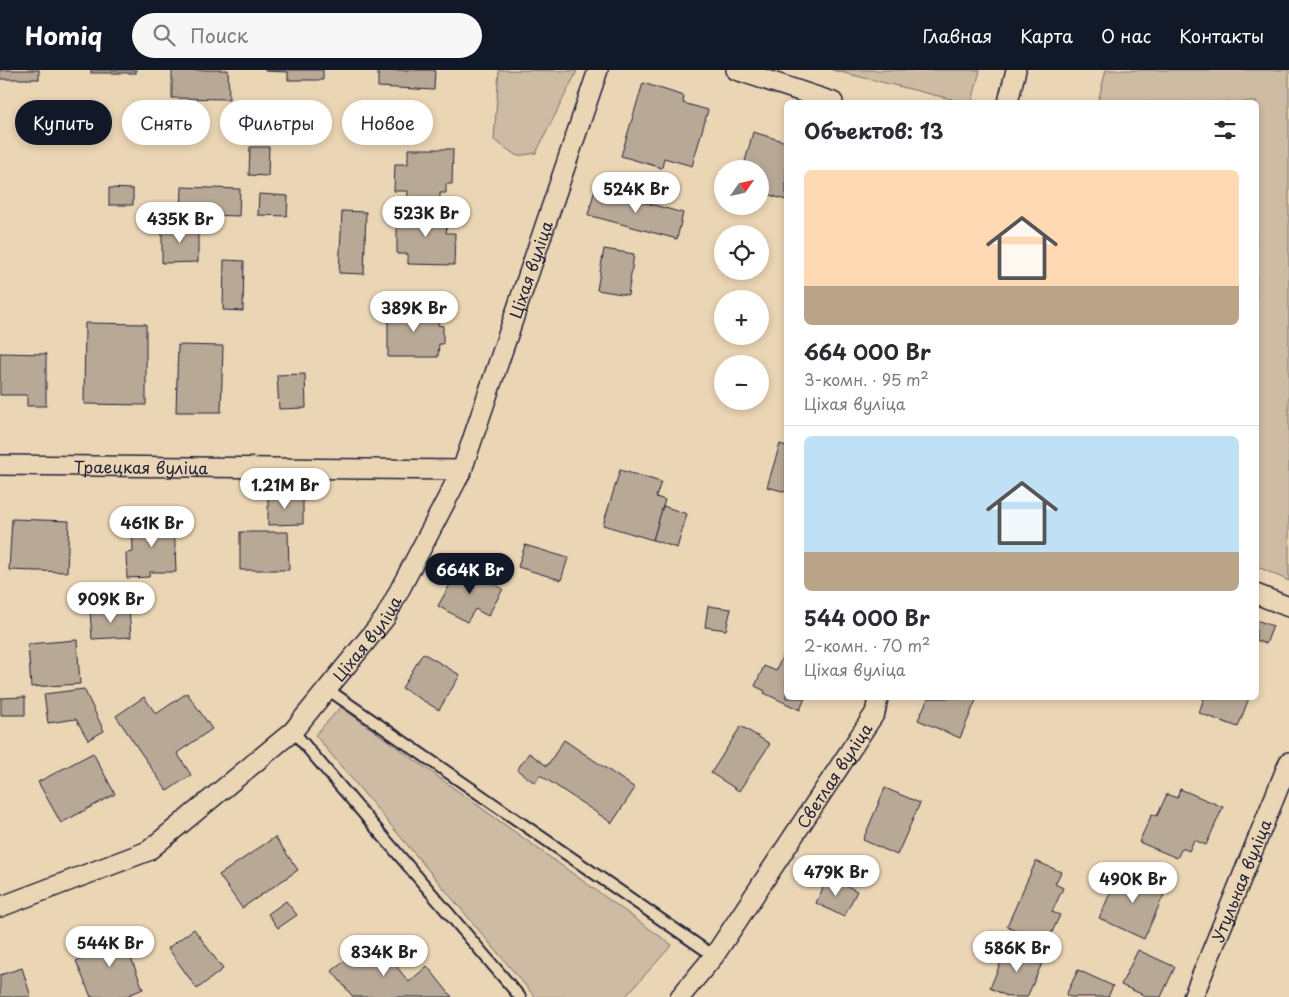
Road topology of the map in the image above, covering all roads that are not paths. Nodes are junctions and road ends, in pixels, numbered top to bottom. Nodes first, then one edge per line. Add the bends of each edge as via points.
1 (598, 70) edge
2 (736, 70) edge
3 (1016, 70) edge
4 (827, 100) edge
5 (1008, 100) edge
6 (0, 465) edge
7 (462, 470) junction
8 (1259, 595) edge
9 (1289, 607) edge
10 (327, 689) junction
11 (877, 700) edge
12 (293, 731) junction
13 (1289, 762) edge
14 (0, 907) edge
15 (714, 956) junction
16 (520, 997) edge
17 (680, 997) edge
18 (1193, 997) edge

1 - 7 street, Ціхая вуліца
2 - 4 street
3 - 5 street
6 - 7 street, Траецкая вуліца
7 - 10 street, Ціхая вуліца via 385,618
8 - 9 street
10 - 12 street, Ціхая вуліца
10 - 15 lane
11 - 15 street, Светлая вуліца via 874,713
12 - 14 street, Ціхая вуліца via 148,851
12 - 16 lane
13 - 18 street, Утульная вуліца
15 - 17 street, Светлая вуліца

